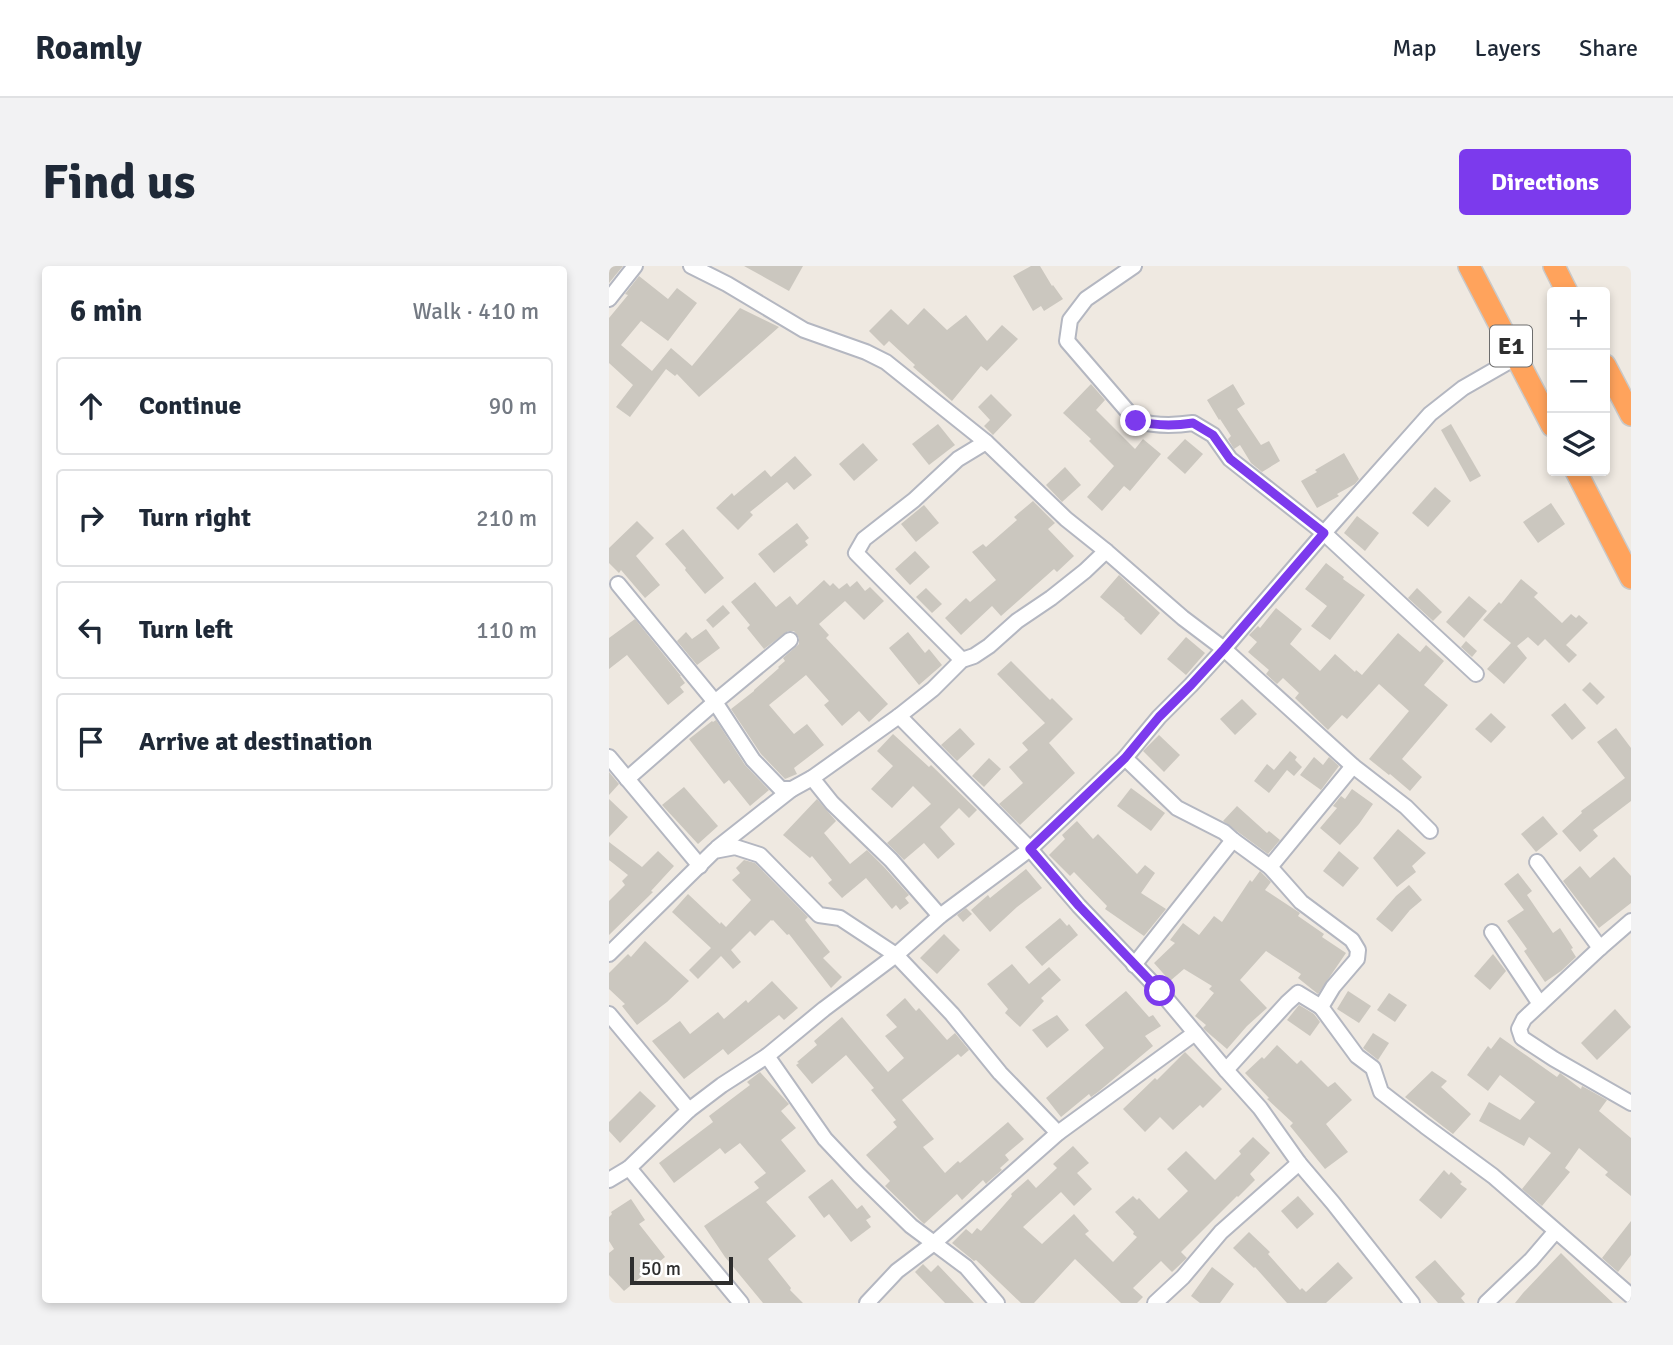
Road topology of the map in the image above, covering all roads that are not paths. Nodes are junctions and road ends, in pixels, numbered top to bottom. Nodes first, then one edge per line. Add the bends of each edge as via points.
1 (635, 266) edge
2 (691, 266) edge
3 (1134, 266) edge
4 (1469, 266) edge
5 (1555, 266) edge
6 (1565, 287) edge
7 (609, 299) edge
8 (1517, 357) junction
9 (1610, 375) edge
10 (1631, 415) edge
11 (1547, 416) edge
12 (986, 442) junction
13 (1579, 476) edge
14 (1324, 533) junction
15 (1106, 551) junction
16 (1631, 578) edge
17 (618, 584) dead end
18 (790, 640) dead end
19 (1224, 649) junction
20 (962, 660) junction
21 (1476, 674) dead end
22 (715, 702) junction
23 (899, 716) junction
24 (609, 757) edge
25 (1125, 758) junction
26 (1353, 766) junction
27 (812, 778) junction
28 (627, 779) junction
29 (792, 789) junction
30 (1430, 831) dead end
31 (1233, 840) junction
32 (1030, 849) junction
33 (714, 852) junction
34 (1537, 862) dead end
35 (700, 866) junction
36 (1270, 867) junction
37 (940, 916) junction
38 (1631, 921) edge
39 (1492, 932) dead end
40 (1600, 948) junction
41 (609, 954) edge
42 (896, 956) junction
43 (1134, 965) junction
44 (1540, 1004) junction
45 (1321, 1007) junction
46 (609, 1014) edge
47 (1195, 1032) junction
48 (767, 1056) junction
49 (1226, 1070) junction
50 (1631, 1103) edge
51 (689, 1110) junction
52 (1058, 1133) junction
53 (1299, 1163) junction
54 (629, 1168) junction
55 (609, 1180) edge
56 (1555, 1231) junction
57 (934, 1242) junction
58 (1631, 1296) edge
59 (1157, 1302) edge
60 (741, 1303) edge
61 (867, 1303) edge
62 (997, 1303) edge
63 (1412, 1303) edge
64 (1486, 1303) edge

1 - 7 street
2 - 12 street via 804,330 886,362
3 - 14 street via 1086,299 1070,320 1067,341 1136,421 1174,426 1193,423 1213,435 1230,459
4 - 8 highway, E1
5 - 6 highway
8 - 11 highway, E1
8 - 14 street via 1463,388 1430,414
9 - 10 highway
12 - 15 street
12 - 20 street via 958,459 864,539 856,553
13 - 16 highway
14 - 19 street
14 - 21 street
15 - 19 street
15 - 20 street via 989,646
17 - 22 street
18 - 22 street
19 - 25 street
19 - 26 street
20 - 23 street
22 - 28 street
22 - 29 street via 753,760 781,789
23 - 27 street
23 - 32 street
24 - 28 street
25 - 31 street via 1177,808
25 - 32 street
26 - 30 street
26 - 36 street
27 - 29 street
27 - 37 street
28 - 35 street
29 - 33 street
31 - 36 street
31 - 43 street
32 - 37 street
32 - 43 street
33 - 35 street
33 - 42 street via 735,847 760,855 819,915 840,918
34 - 40 street
35 - 41 street
36 - 45 street via 1301,902 1352,940 1358,950 1357,959
37 - 42 street
38 - 40 street
39 - 44 street
40 - 44 street
42 - 48 street
42 - 52 street
43 - 47 street
44 - 50 street via 1524,1019 1519,1029 1522,1038
45 - 49 street via 1298,993
45 - 56 street via 1357,1056 1373,1068 1381,1092 1493,1176
46 - 51 street
47 - 49 street
47 - 52 street
48 - 51 street
48 - 57 street via 825,1139 911,1226
49 - 53 street
51 - 54 street
52 - 57 street
53 - 59 street via 1221,1232
53 - 63 street
54 - 55 street
54 - 60 street
56 - 58 street
56 - 64 street
57 - 61 street
57 - 62 street via 966,1267

